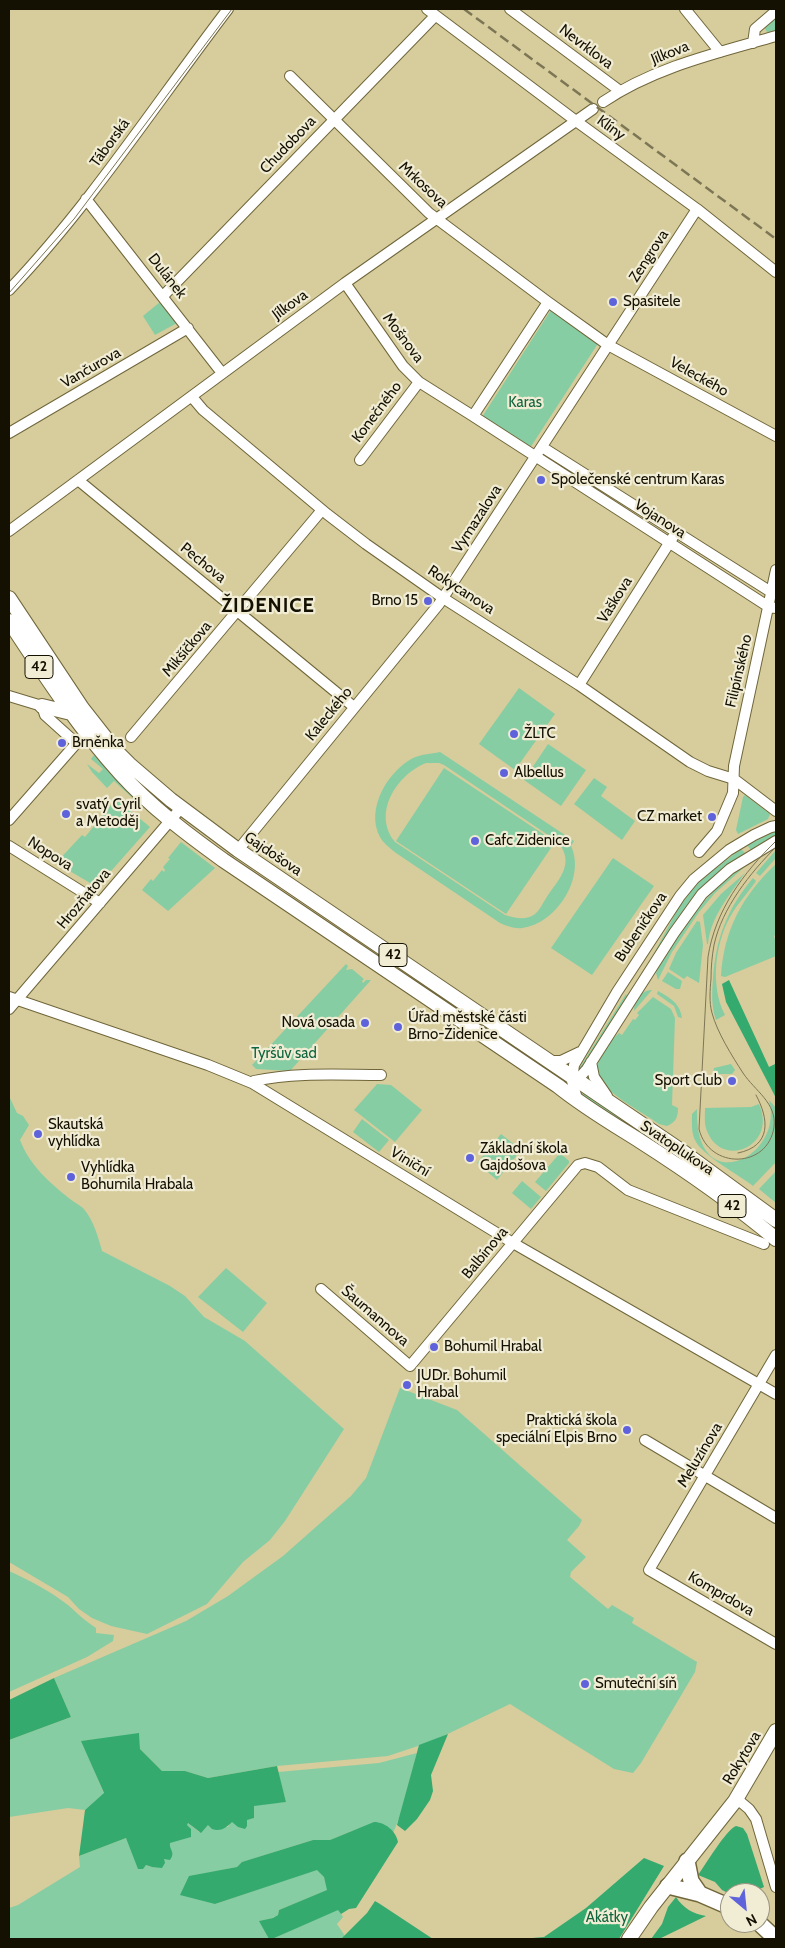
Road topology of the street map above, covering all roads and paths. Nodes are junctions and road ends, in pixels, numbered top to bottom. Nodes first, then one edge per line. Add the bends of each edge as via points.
1 (510, 9) edge
2 (685, 9) edge
3 (224, 10) edge
4 (776, 11) edge
5 (431, 12) edge
6 (776, 36) edge
7 (752, 43) junction
8 (720, 52) junction
9 (290, 76) dead end
10 (620, 91) junction
11 (603, 102) dead end
12 (593, 109) dead end
13 (334, 120) junction
14 (576, 121) junction
15 (86, 200) junction
16 (698, 209) junction
17 (436, 219) junction
18 (776, 272) edge
19 (345, 283) junction
20 (9, 290) edge
21 (164, 296) junction
22 (548, 302) junction
23 (188, 328) junction
24 (608, 345) junction
25 (222, 373) junction
26 (419, 382) junction
27 (192, 397) junction
28 (473, 416) junction
29 (9, 433) edge
30 (776, 436) edge
31 (542, 447) junction
32 (536, 457) junction
33 (360, 460) dead end
34 (78, 480) junction
35 (322, 510) junction
36 (9, 531) edge
37 (676, 532) junction
38 (670, 543) junction
39 (776, 570) edge
40 (772, 592) junction
41 (9, 598) edge
42 (443, 598) junction
43 (773, 607) edge
44 (238, 612) junction
45 (9, 621) edge
46 (579, 685) junction
47 (9, 696) edge
48 (42, 706) junction
49 (354, 707) junction
50 (71, 713) junction
51 (131, 737) dead end
52 (734, 779) junction
53 (181, 808) junction
54 (776, 811) edge
55 (9, 820) edge
56 (171, 820) junction
57 (776, 826) edge
58 (776, 840) edge
59 (9, 846) edge
60 (238, 850) junction
61 (699, 852) dead end
62 (100, 903) junction
63 (13, 998) edge
64 (9, 1010) edge
65 (581, 1051) junction
66 (549, 1061) junction
67 (591, 1062) junction
68 (381, 1075) dead end
69 (573, 1079) junction
70 (252, 1083) junction
71 (558, 1086) junction
72 (578, 1102) junction
73 (614, 1105) junction
74 (585, 1163) joint
75 (776, 1220) edge
76 (770, 1242) edge
77 (513, 1243) junction
78 (321, 1289) dead end
79 (776, 1355) edge
80 (410, 1366) joint
81 (760, 1384) junction
82 (776, 1394) edge
83 (645, 1440) dead end
84 (705, 1476) junction
85 (776, 1518) edge
86 (650, 1570) joint
87 (776, 1644) edge
88 (776, 1732) edge
89 (736, 1800) junction
90 (687, 1861) junction
91 (668, 1886) junction
92 (776, 1886) edge
93 (700, 1894) junction
94 (720, 1903) edge
95 (629, 1939) edge

1 - 10 street, Nevrklova
2 - 8 street
3 - 15 street, Táborská
4 - 7 street via 755,29
5 - 13 street, Chudobova
5 - 14 street, Klíny
6 - 7 street, Jílkova
7 - 8 street, Jílkova
8 - 10 street, Jílkova via 690,60
9 - 13 street, Mrkosova
10 - 11 street, Jílkova
12 - 14 street, Jílkova
13 - 17 street, Mrkosova
13 - 21 street, Chudobova
14 - 16 street, Klíny
14 - 17 street, Jílkova
15 - 20 street, Táborská
15 - 21 street, Dulánek
16 - 18 street, Klíny
16 - 24 street, Zengrova
17 - 19 street, Jílkova
17 - 22 street, Mrkosova
19 - 25 street, Jílkova
19 - 26 street, Mošnova via 403,366
21 - 23 street, Dulánek
22 - 24 street, Mrkosova
22 - 28 street
23 - 25 street, Dulánek
23 - 29 street, Vančurova
24 - 30 street, Veleckého
24 - 31 street, Zengrova
25 - 27 street, Jílkova
26 - 28 street, Mošnova
26 - 33 street, Konečného
27 - 34 street, Jílkova
27 - 35 street, Rokycanova via 203,410
28 - 32 street, Mošnova
31 - 32 street, Vymazalova
31 - 37 street, Vojanova
32 - 38 street, Vojanova
32 - 42 street, Vymazalova
34 - 36 street, Jílkova
34 - 44 street, Pechova
35 - 42 street, Rokycanova
35 - 44 street, Mikšíčkova
37 - 38 street, Vaškova
37 - 40 street, Vojanova
38 - 43 street, Vojanova
38 - 46 street, Vaškova
39 - 40 street, Filipínského
40 - 43 street, Filipínského
41 - 53 main road, Gajdošova / 42 via 82,708 115,750
42 - 46 street, Rokycanova
42 - 49 street, Kaleckého
43 - 52 street, Filipínského via 734,766
44 - 49 street, Pechova
44 - 51 street, Mikšíčkova
45 - 50 main road, 42
46 - 52 street, Rokycanova via 690,762
47 - 48 street
48 - 50 main road
48 - 55 street via 45,715 73,738 74,746
49 - 60 street, Kaleckého
50 - 56 main road, 42 via 122,775
52 - 54 street
52 - 61 street via 733,794 720,824
53 - 56 street, Hrozňatova
53 - 60 main road, Gajdošova / 42
56 - 62 street, Hrozňatova
56 - 71 main road, 42 via 223,860
57 - 65 street, Bubeníčkova via 736,846 687,886
58 - 67 street, Bubeníčkova via 730,869 699,898
59 - 62 street, Nopova
60 - 66 main road, Gajdošova / 42
62 - 63 street, Hrozňatova
63 - 64 street, Hrozňatova
63 - 70 street, Viniční
65 - 66 street via 561,1060
65 - 69 street, Bubeníčkova via 574,1065
66 - 69 main road, Gajdošova / 42
67 - 69 street, Bubeníčkova via 580,1076
67 - 73 street via 600,1089
68 - 70 street via 271,1077
69 - 71 street, Bubeníčkova
69 - 72 street
69 - 73 main road, Svatoplukova / 42
70 - 77 street, Viniční
71 - 72 main road, Svatoplukova / 42
72 - 76 main road, Svatoplukova / 42 via 726,1201
73 - 75 main road, Svatoplukova / 42
74 - 76 street, Svatoplukova via 598,1167 628,1190
74 - 77 street, Balbínova via 578,1165
77 - 80 street, Balbínova
77 - 81 street, Viniční
78 - 80 street, Šaumannova
79 - 81 street, Meluzínova
81 - 82 street, Viniční
81 - 84 street, Meluzínova
83 - 84 street
84 - 85 street
84 - 86 street, Meluzínova
86 - 87 street, Komprdova
88 - 89 main road, Rokytova
89 - 90 main road, Rokytova
89 - 92 street via 749,1808 756,1819
90 - 91 main road, Rokytova
90 - 93 highway via 691,1881
91 - 93 highway
91 - 95 main road, Rokytova
93 - 94 highway

